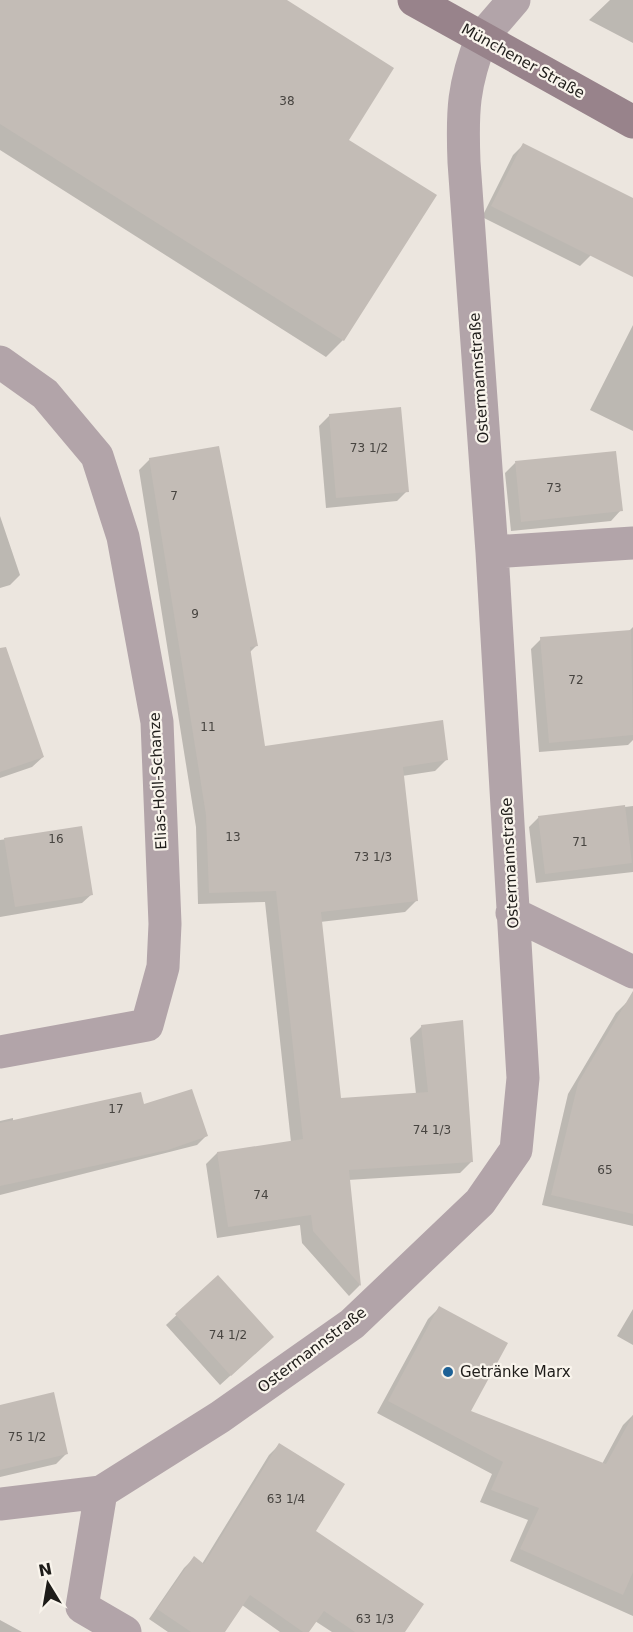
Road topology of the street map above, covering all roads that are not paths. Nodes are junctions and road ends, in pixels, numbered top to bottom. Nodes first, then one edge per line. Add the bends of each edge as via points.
1 (414, 0) edge
2 (514, 0) edge
3 (482, 38) junction
4 (633, 122) edge
5 (0, 362) edge
6 (633, 543) edge
7 (492, 552) junction
8 (512, 913) junction
9 (633, 972) edge
10 (0, 1052) edge
11 (101, 1492) junction
12 (0, 1504) edge
13 (125, 1632) edge

1 - 3 main road, Münchener Straße
2 - 3 street, Ostermannstraße
3 - 4 main road, Münchener Straße
3 - 7 street, Ostermannstraße via 468,74 462,117
5 - 10 street, Elias-Holl-Schanze via 45,394 97,456 123,537 157,722 165,924 163,967 147,1025
6 - 7 street
7 - 8 street, Ostermannstraße
8 - 9 street
8 - 11 street, Ostermannstraße via 523,1078 516,1150 480,1202 352,1324 220,1417
11 - 12 street, Ostermannstraße
11 - 13 street via 82,1607

